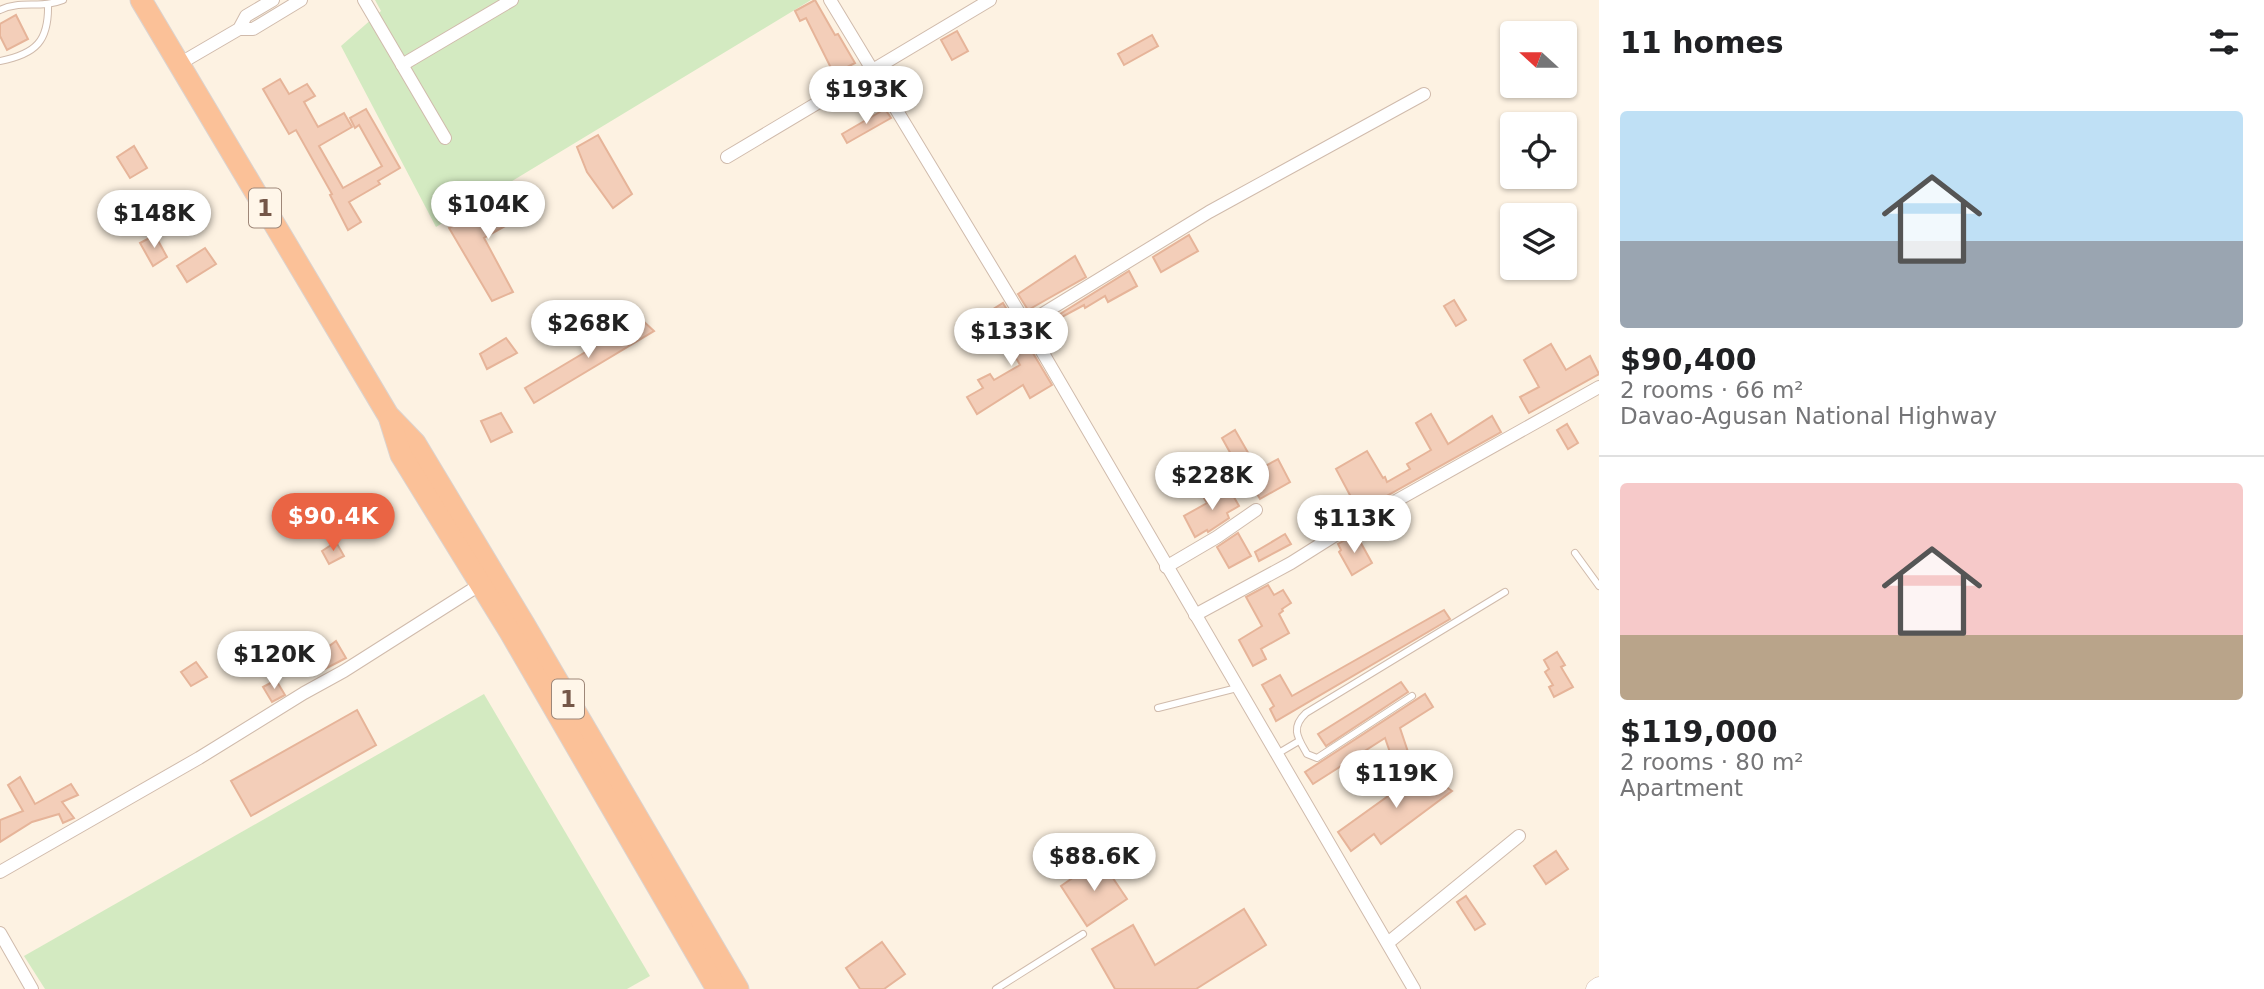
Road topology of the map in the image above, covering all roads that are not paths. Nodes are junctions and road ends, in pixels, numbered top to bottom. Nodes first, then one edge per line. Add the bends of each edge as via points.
1 (62, 0) edge
2 (141, 0) edge
3 (273, 0) edge
4 (302, 0) edge
5 (364, 0) edge
6 (512, 0) edge
7 (830, 0) edge
8 (990, 0) edge
9 (48, 4) junction
10 (285, 4) edge
11 (0, 9) edge
12 (239, 29) junction
13 (0, 61) edge
14 (179, 64) junction
15 (402, 65) junction
16 (870, 71) junction
17 (1424, 94) dead end
18 (445, 138) dead end
19 (726, 157) dead end
20 (1026, 324) junction
21 (1599, 387) edge
22 (388, 415) junction
23 (1256, 510) dead end
24 (1575, 553) dead end
25 (1166, 566) junction
26 (481, 584) junction
27 (1599, 586) edge
28 (1505, 592) dead end
29 (1195, 615) junction
30 (517, 628) junction
31 (1238, 688) junction
32 (1412, 696) dead end
33 (1158, 708) dead end
34 (1299, 741) junction
35 (1278, 754) junction
36 (1519, 836) dead end
37 (0, 872) edge
38 (0, 933) edge
39 (1083, 934) dead end
40 (1389, 942) junction
41 (32, 989) edge
42 (717, 989) edge
43 (738, 989) edge
44 (996, 989) edge
45 (1414, 989) edge

1 - 9 lane
2 - 14 highway, 1
3 - 12 street via 246,16
4 - 10 street
5 - 15 street
6 - 15 street
7 - 16 street
8 - 16 street
9 - 11 lane via 17,1
9 - 13 lane via 49,17 39,45
10 - 12 street via 253,29
12 - 14 street
14 - 22 highway, 1
15 - 18 street
16 - 19 street
16 - 20 street
17 - 20 street via 1209,212
20 - 25 street
21 - 29 street
22 - 26 highway, 1 via 401,455
22 - 30 highway, 1 via 415,443
23 - 25 street
24 - 27 lane
25 - 29 street
26 - 30 highway, 1
26 - 37 street via 199,758
28 - 34 lane via 1306,713 1296,727
29 - 31 street
30 - 42 highway, 1
30 - 43 highway, 1
31 - 33 lane
31 - 35 street
32 - 34 lane via 1317,758 1307,754
34 - 35 lane
35 - 40 street
36 - 40 street
38 - 41 street
39 - 44 lane
40 - 45 street

